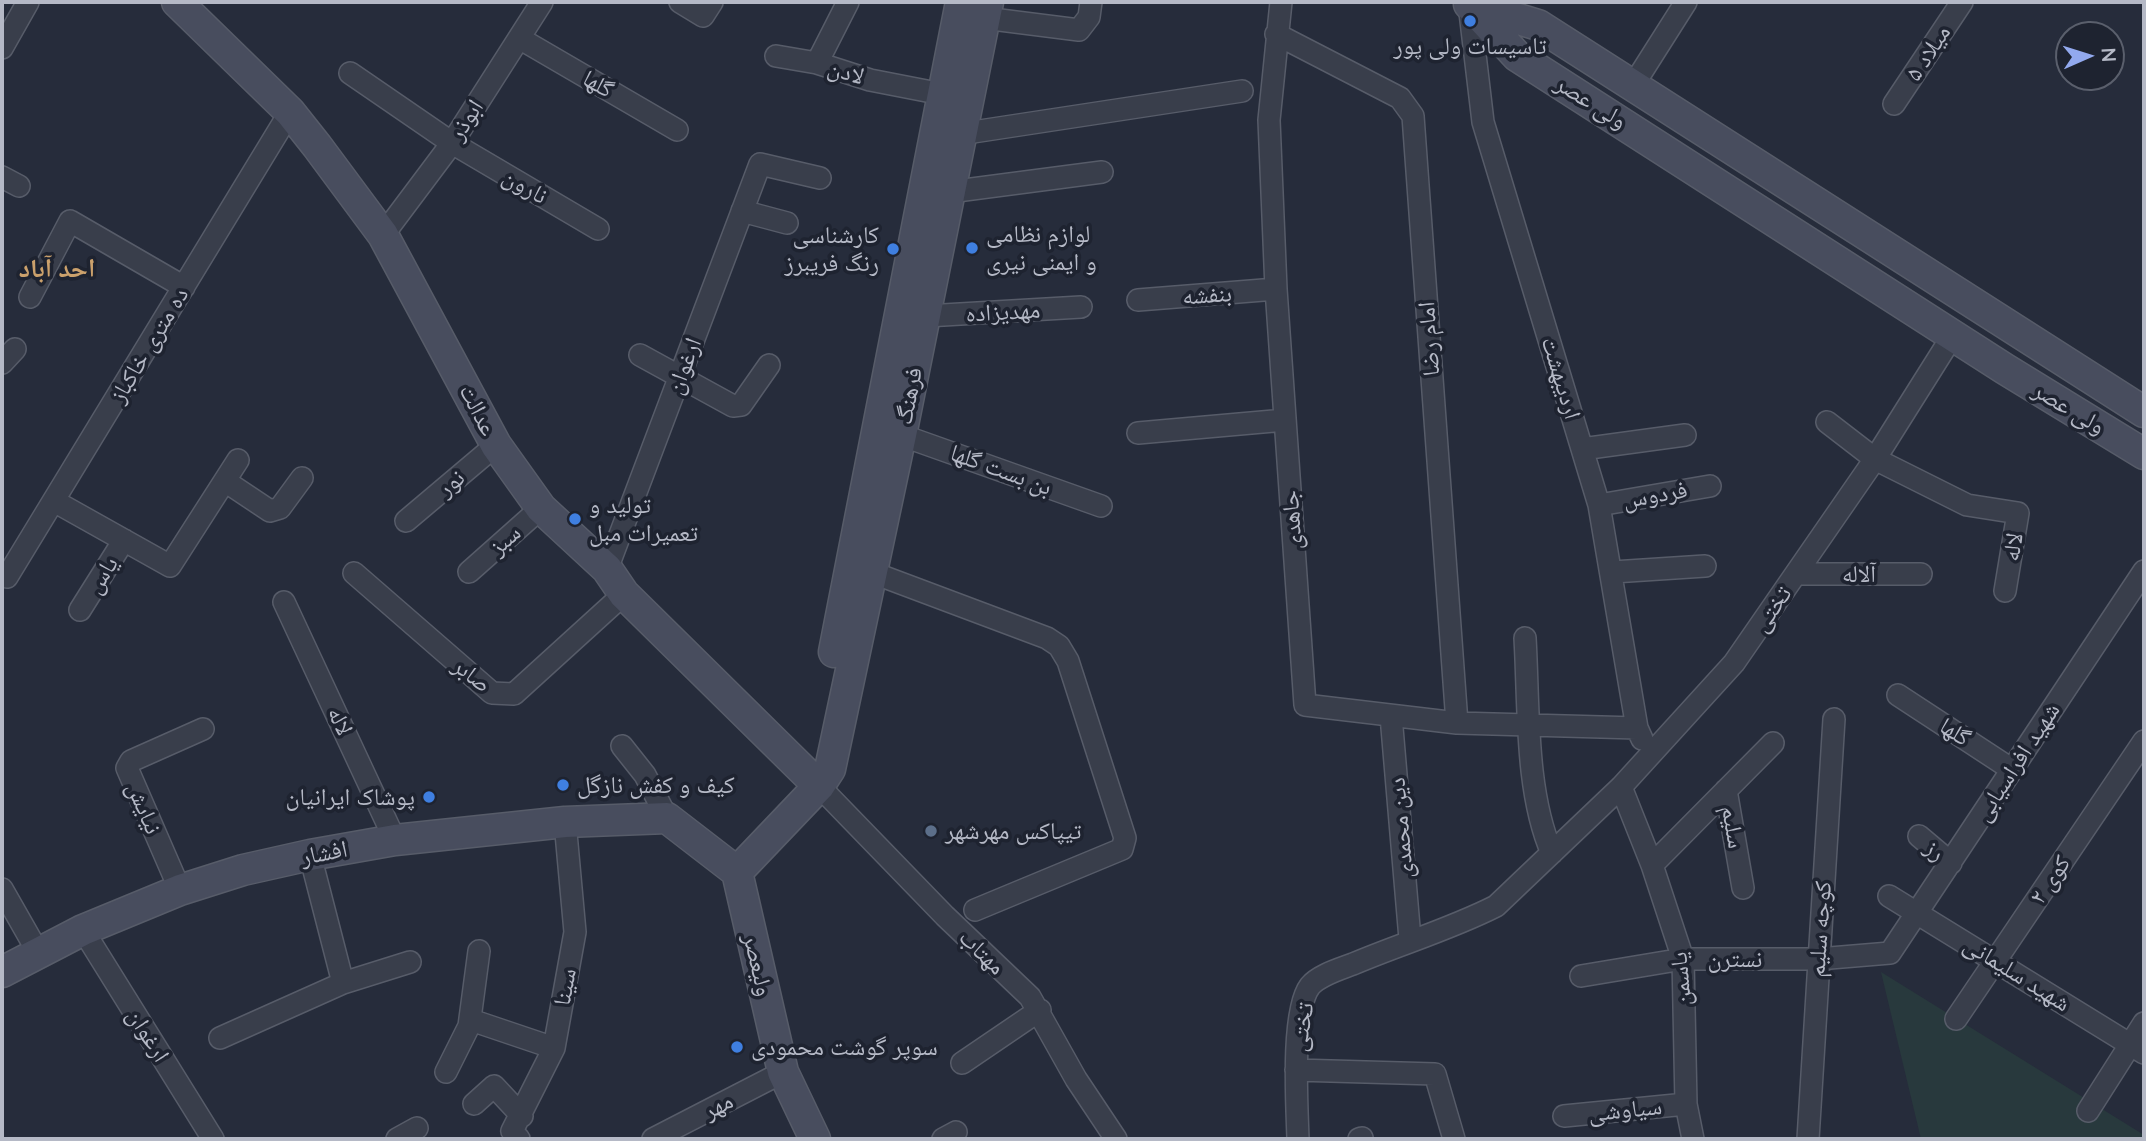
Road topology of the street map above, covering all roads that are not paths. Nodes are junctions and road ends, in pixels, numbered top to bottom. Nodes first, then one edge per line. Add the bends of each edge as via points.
1 (28, 2) edge
2 (177, 2) edge
3 (542, 2) edge
4 (680, 2) edge
5 (712, 2) edge
6 (848, 2) edge
7 (1091, 2) edge
8 (1281, 2) edge
9 (1468, 2) edge
10 (1686, 2) edge
11 (1962, 2) edge
12 (977, 7) edge
13 (1276, 34) junction
14 (519, 38) junction
15 (2, 48) edge
16 (776, 56) dead end
17 (817, 63) junction
18 (350, 73) dead end
19 (1634, 84) junction
20 (1241, 91) dead end
21 (942, 94) junction
22 (1894, 104) dead end
23 (290, 112) junction
24 (677, 130) dead end
25 (961, 134) junction
26 (452, 142) junction
27 (1102, 172) dead end
28 (820, 178) dead end
29 (949, 192) junction
30 (742, 211) junction
31 (787, 223) dead end
32 (598, 229) dead end
33 (383, 235) junction
34 (184, 287) junction
35 (1276, 289) junction
36 (30, 297) dead end
37 (1138, 300) dead end
38 (1082, 307) dead end
39 (926, 316) junction
40 (1953, 335) junction
41 (640, 355) dead end
42 (769, 365) dead end
43 (680, 376) junction
44 (2144, 410) edge
45 (1285, 421) junction
46 (1827, 422) dead end
47 (1139, 433) dead end
48 (901, 435) junction
49 (1685, 435) dead end
50 (496, 445) junction
51 (1583, 449) junction
52 (2144, 454) edge
53 (1875, 459) junction
54 (238, 460) dead end
55 (302, 478) dead end
56 (225, 481) junction
57 (1710, 486) dead end
58 (54, 500) junction
59 (1600, 505) junction
60 (1101, 506) dead end
61 (541, 509) junction
62 (406, 521) dead end
63 (124, 540) junction
64 (1705, 566) dead end
65 (607, 569) junction
66 (2144, 571) edge
67 (469, 572) dead end
68 (871, 572) junction
69 (1613, 572) junction
70 (354, 573) dead end
71 (1796, 574) junction
72 (1921, 574) dead end
73 (7, 577) dead end
74 (2006, 591) dead end
75 (624, 594) junction
76 (284, 602) dead end
77 (80, 610) dead end
78 (1525, 638) dead end
79 (1898, 695) dead end
80 (1391, 716) junction
81 (1834, 719) dead end
82 (1457, 723) junction
83 (1530, 724) junction
84 (203, 729) dead end
85 (1637, 729) junction
86 (2144, 741) edge
87 (1773, 743) dead end
88 (622, 746) dead end
89 (1650, 754) junction
90 (2011, 769) junction
91 (819, 786) junction
92 (1621, 787) junction
93 (1726, 790) junction
94 (667, 818) junction
95 (565, 822) junction
96 (1919, 836) dead end
97 (396, 840) junction
98 (1552, 853) junction
99 (310, 855) junction
100 (1951, 863) junction
101 (1653, 865) junction
102 (737, 872) junction
103 (1743, 888) dead end
104 (2, 889) edge
105 (180, 890) junction
106 (1889, 896) dead end
107 (975, 910) dead end
108 (1918, 914) junction
109 (83, 930) junction
110 (1410, 939) junction
111 (479, 951) dead end
112 (1890, 953) joint
113 (38, 954) junction
114 (1683, 959) junction
115 (1818, 959) junction
116 (1995, 961) junction
117 (410, 962) dead end
118 (2, 972) edge
119 (1581, 976) dead end
120 (343, 983) junction
121 (1040, 1010) junction
122 (1956, 1019) dead end
123 (2144, 1023) edge
124 (469, 1026) junction
125 (220, 1038) dead end
126 (554, 1048) junction
127 (2137, 1049) edge
128 (962, 1063) dead end
129 (1296, 1070) junction
130 (446, 1072) dead end
131 (783, 1072) junction
132 (474, 1104) dead end
133 (1686, 1104) junction
134 (2088, 1111) dead end
135 (522, 1116) junction
136 (1564, 1116) dead end
137 (417, 1128) dead end
138 (213, 1139) edge
139 (397, 1139) edge
140 (519, 1139) edge
141 (653, 1139) edge
142 (815, 1139) edge
143 (1116, 1139) edge
144 (1298, 1139) edge
145 (1454, 1139) edge
146 (1692, 1139) edge
147 (1808, 1139) edge

1 - 15 street
2 - 23 street, عدالت
3 - 14 street, ابوذر
4 - 5 street via 703,16
6 - 17 street, لادن
7 - 12 street via 1089,17 1079,30
8 - 13 street, جاهدی
9 - 19 street, ولی عصر via 1538,25
9 - 40 street, ولی عصر via 1517,56
9 - 51 street, اردیبهشت via 1483,122
10 - 19 street
11 - 22 street, میلاد ۵
12 - 21 street, فرهنگ
12 - 25 street, فرهنگ
13 - 35 street, جاهدی via 1269,120
13 - 82 street, امام رضا via 1400,98 1413,116
14 - 24 street, گلها
14 - 26 street, ابوذر
16 - 17 street
17 - 21 street, لادن via 870,80
18 - 26 street, نارون
19 - 44 street, ولی عصر
20 - 25 street
21 - 91 street, فرهنگ via 813,761
23 - 33 street, عدالت
23 - 34 street, ده متری خاکباز
25 - 29 street, فرهنگ
26 - 32 street, نارون
26 - 33 street, ابوذر
27 - 29 street
28 - 30 street, ارغوان via 760,164
29 - 39 street, فرهنگ
30 - 31 street
30 - 43 street, ارغوان
33 - 50 street, عدالت
34 - 36 street via 70,221
34 - 58 street, ده متری خاکباز
35 - 37 street, بنفشه
35 - 45 street, جاهدی
38 - 39 street, مهدیزاده
39 - 48 street, فرهنگ
40 - 52 street, ولی عصر
40 - 53 street, تختی
41 - 43 street
42 - 43 street via 741,405 726,403
43 - 65 street, ارغوان
45 - 47 street
45 - 80 street, جاهدی via 1305,705
46 - 53 street
48 - 60 street, بن بست گلها
48 - 68 street, فرهنگ
49 - 51 street
50 - 61 street, عدالت
50 - 62 street, نور
51 - 59 street, اردیبهشت
53 - 71 street, تختی
53 - 74 street, لاله via 1967,505 2018,513
54 - 56 street
55 - 56 street via 280,508 270,512
56 - 63 street via 170,566
57 - 59 street, فردوس
58 - 63 street
58 - 73 street, ده متری خاکباز
59 - 69 street, اردیبهشت
61 - 65 street, عدالت
61 - 67 street, سبز
63 - 77 street, یاس
64 - 69 street
65 - 75 street, عدالت
66 - 90 street, شهید افراسیابی
68 - 91 street, فرهنگ via 830,769
68 - 107 street via 1059,646 1068,661 1125,838 1122,849
69 - 85 street, اردیبهشت
70 - 75 street, صابر via 492,693 502,695 514,694
71 - 72 street, آلاله
71 - 89 street, تختی via 1734,663
75 - 91 street, عدالت
76 - 97 street, لاله
78 - 83 street
79 - 90 street, گلها
80 - 82 street, جاهدی
80 - 110 street, دین محمدی
81 - 115 street, کوچه سلیم
82 - 83 street, جاهدی
83 - 85 street, جاهدی
83 - 98 street via 1541,828
84 - 105 street, نیایش via 131,761 127,768
85 - 89 street, اردیبهشت
86 - 116 street, کوی ۲
87 - 93 street, سلیم
88 - 94 street via 645,775
89 - 92 street, تختی
90 - 100 street, شهید افراسیابی
91 - 102 street, فرهنگ
91 - 121 street, مهتاب
92 - 98 street, تختی
92 - 101 street, یاسمن
93 - 101 street
93 - 103 street, سلیم
94 - 95 street, افشار
94 - 102 street
95 - 97 street, افشار
95 - 126 street, سینا via 575,932
96 - 100 street, رز
97 - 99 street, افشار
98 - 110 street, تختی via 1496,906
99 - 105 street, افشار
99 - 120 street
100 - 108 street, شهید افراسیابی
101 - 114 street, یاسمن
102 - 131 street, ولیعصر
104 - 113 street
105 - 109 street, افشار
106 - 108 street, شهید سلیمانی
108 - 112 street, شهید افراسیابی
108 - 116 street, شهید سلیمانی
109 - 113 street, افشار
109 - 138 street, ارغوان
110 - 129 street, تختی via 1310,986 1301,1014
111 - 124 street
112 - 115 street, نسترن
113 - 118 street, افشار
114 - 115 street, نسترن
114 - 119 street, نسترن
114 - 133 street, یاسمن
115 - 147 street, کوچه سلیم
116 - 122 street, کوی ۲
116 - 127 street, شهید سلیمانی
117 - 120 street
120 - 125 street
121 - 128 street
121 - 143 street, مهتاب via 1076,1079
123 - 127 street
124 - 126 street via 474,1021
124 - 130 street
126 - 135 street, سینا
127 - 134 street
129 - 144 street, تختی
129 - 145 street via 1435,1074
131 - 141 street, مهر
131 - 142 street, ولیعصر
132 - 135 street via 494,1086
133 - 136 street, سیاوشی
133 - 146 street, یاسمن
135 - 140 street, سینا via 512,1131
137 - 139 street

